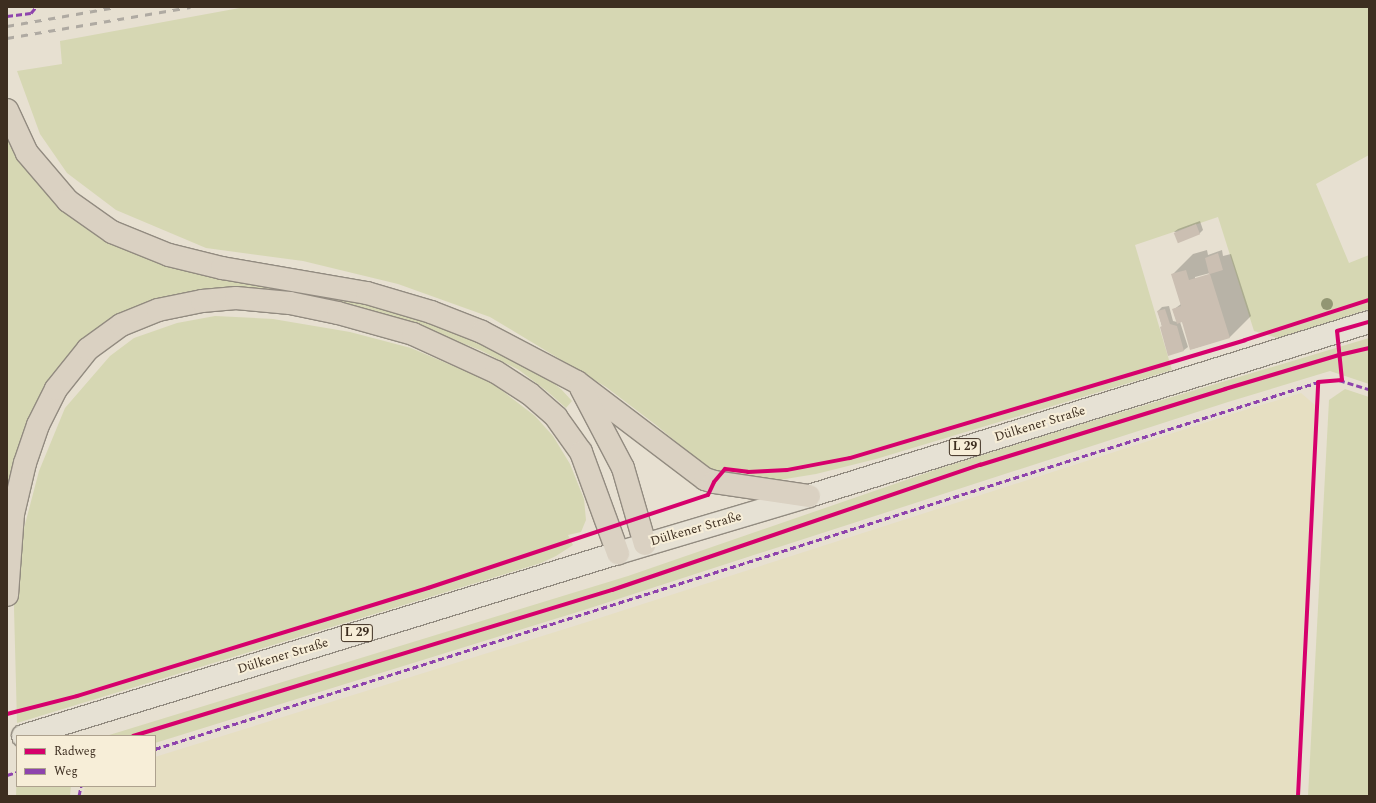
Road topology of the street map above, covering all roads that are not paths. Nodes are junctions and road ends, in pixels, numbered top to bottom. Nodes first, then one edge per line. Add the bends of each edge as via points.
1 (7, 110) edge
2 (1369, 322) edge
3 (577, 382) junction
4 (809, 496) junction
5 (645, 544) junction
6 (618, 552) junction
7 (7, 595) edge
8 (26, 735) edge

1 - 3 highway via 27,153 68,201 112,232 169,255 215,266 367,293 431,312 482,332
2 - 4 main road, Dülkener Straße / L 29
3 - 4 highway via 705,479
3 - 5 highway via 623,468
4 - 5 main road, Dülkener Straße / L 29
5 - 6 main road, Dülkener Straße / L 29
6 - 7 highway via 581,452 556,416 530,394 496,372 413,334 332,311 236,298 202,301 158,310 121,325 88,349 56,389 38,425 24,463 13,514
6 - 8 main road, Dülkener Straße / L 29

